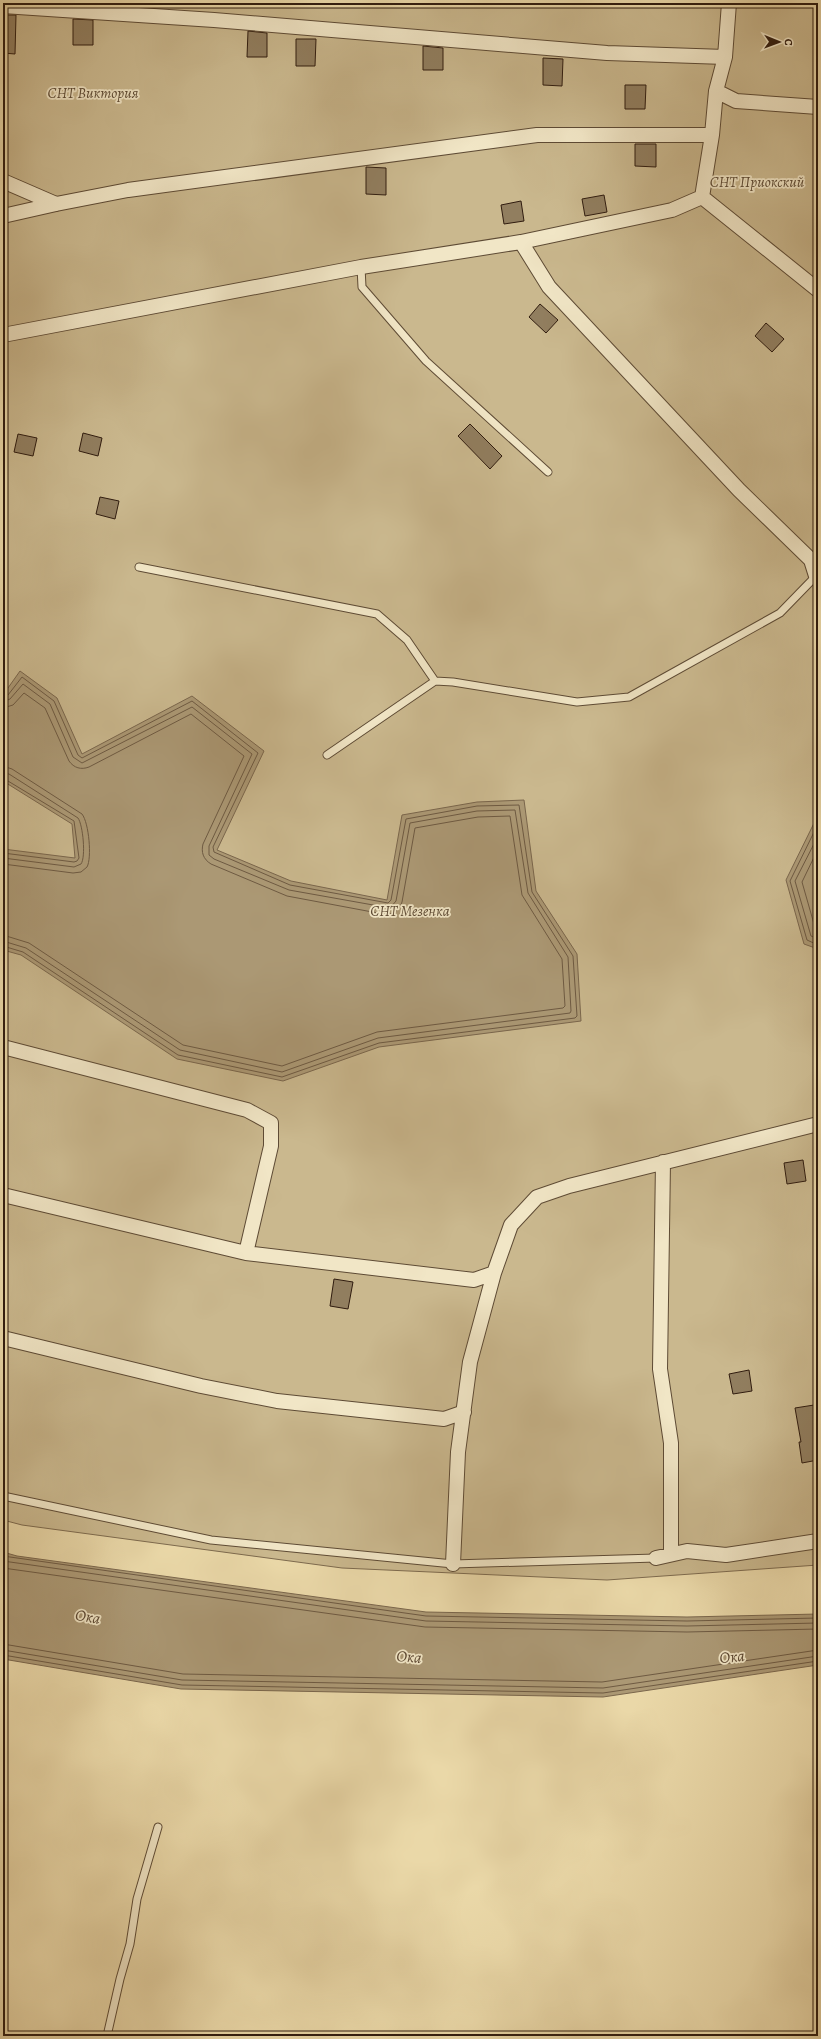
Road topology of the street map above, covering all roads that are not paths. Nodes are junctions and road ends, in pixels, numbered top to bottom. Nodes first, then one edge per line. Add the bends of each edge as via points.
1 (729, 3) edge
2 (3, 6) edge
3 (725, 57) junction
4 (716, 91) junction
5 (818, 107) edge
6 (712, 135) junction
7 (3, 181) edge
8 (702, 197) junction
9 (56, 204) junction
10 (3, 216) edge
11 (521, 242) junction
12 (361, 267) junction
13 (818, 290) edge
14 (3, 335) edge
15 (548, 472) dead end
16 (139, 567) dead end
17 (816, 576) joint
18 (435, 681) junction
19 (327, 756) dead end
20 (3, 1047) edge
21 (818, 1124) edge
22 (663, 1162) junction
23 (3, 1195) edge
24 (246, 1253) junction
25 (494, 1273) junction
26 (3, 1338) edge
27 (464, 1412) junction
28 (3, 1496) edge
29 (818, 1541) edge
30 (671, 1554) junction
31 (656, 1558) joint
32 (453, 1564) junction
33 (158, 1827) dead end
34 (107, 2036) edge

1 - 3 street
2 - 3 street via 214,20 607,53
3 - 4 street
4 - 5 street via 736,101
4 - 6 street
6 - 8 street
6 - 9 street via 537,135 128,190
7 - 9 street
8 - 11 street via 672,210
8 - 13 street
9 - 10 street
11 - 12 street
11 - 17 street via 549,287 739,490 811,560
12 - 14 street
12 - 15 lane via 362,287 426,361
16 - 18 lane via 377,614 407,640
17 - 18 lane via 780,613 629,697 578,702
18 - 19 lane
20 - 24 street via 248,1110 271,1123 271,1146
21 - 22 street
22 - 25 street via 569,1186 537,1197 511,1225
22 - 30 street via 660,1369 672,1443
23 - 24 street
24 - 25 street via 474,1280
25 - 27 street via 470,1362
26 - 27 street via 201,1386 277,1401 444,1419
27 - 32 street via 458,1452
28 - 32 lane via 211,1540
29 - 30 street via 726,1555 687,1551
30 - 31 street
31 - 32 lane
33 - 34 lane via 137,1899 130,1944

